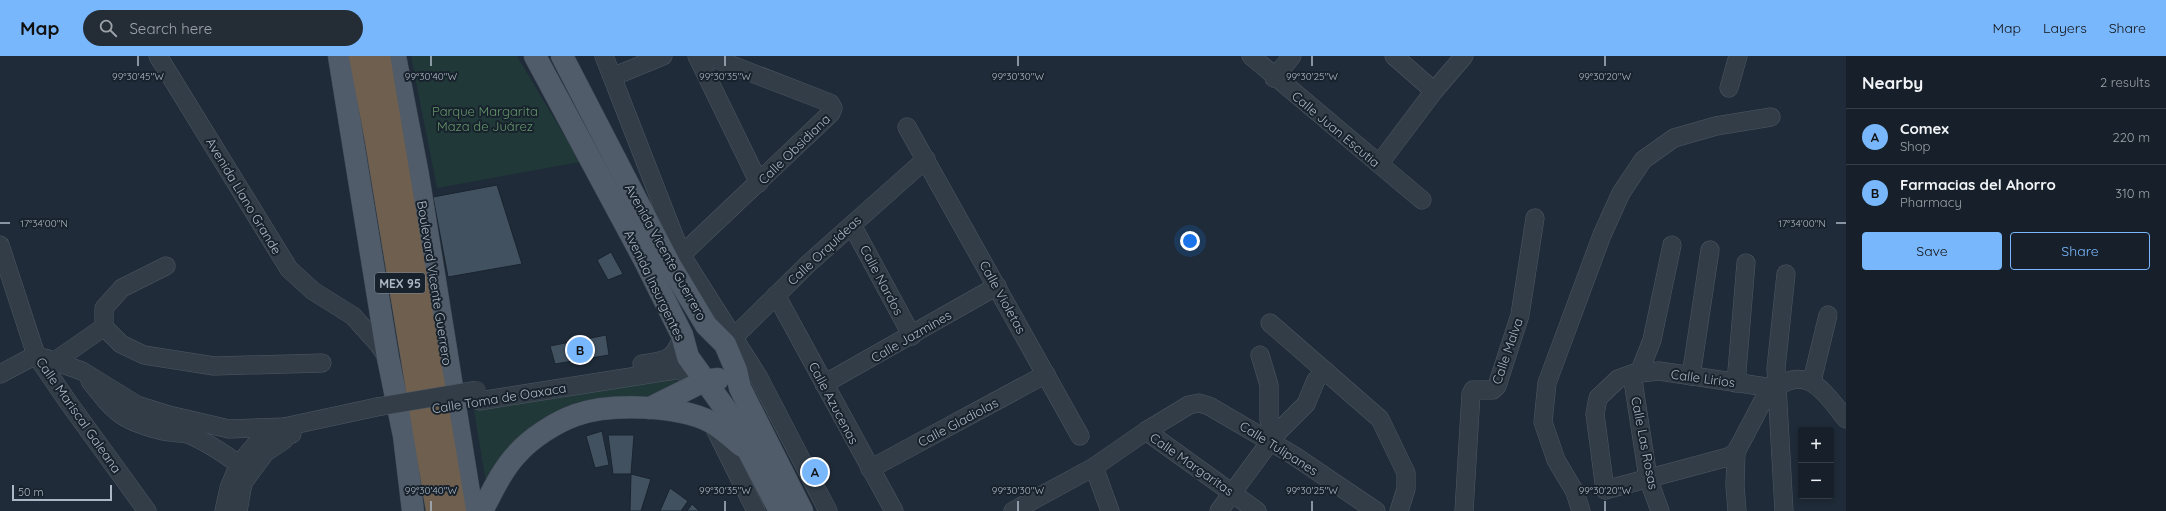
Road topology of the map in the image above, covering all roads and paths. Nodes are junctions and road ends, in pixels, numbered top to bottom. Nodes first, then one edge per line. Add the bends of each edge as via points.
1 (158, 56) edge
2 (339, 56) edge
3 (360, 56) edge
4 (379, 56) edge
5 (396, 56) edge
6 (535, 56) edge
7 (562, 56) edge
8 (604, 56) edge
9 (663, 56) edge
10 (697, 56) edge
11 (708, 56) edge
12 (1251, 56) edge
13 (1292, 56) edge
14 (1394, 56) edge
15 (1464, 56) edge
16 (1738, 56) edge
17 (612, 77) junction
18 (1274, 78) junction
19 (1729, 88) dead end
20 (1434, 91) junction
21 (1771, 118) dead end
22 (907, 127) dead end
23 (926, 159) junction
24 (1379, 164) junction
25 (759, 183) junction
26 (1422, 200) dead end
27 (1535, 218) dead end
28 (852, 225) junction
29 (0, 245) edge
30 (1672, 245) dead end
31 (1710, 250) dead end
32 (676, 260) junction
33 (1746, 263) dead end
34 (166, 266) dead end
35 (1786, 274) dead end
36 (996, 286) junction
37 (776, 295) junction
38 (380, 306) junction
39 (1828, 315) dead end
40 (353, 316) junction
41 (1270, 323) dead end
42 (104, 327) junction
43 (682, 335) junction
44 (912, 336) junction
45 (730, 347) junction
46 (36, 354) junction
47 (1260, 355) dead end
48 (388, 358) junction
49 (55, 361) junction
50 (322, 363) dead end
51 (82, 371) junction
52 (1326, 372) junction
53 (0, 374) edge
54 (1046, 374) junction
55 (1636, 374) junction
56 (1691, 376) junction
57 (704, 381) junction
58 (1812, 381) junction
59 (1736, 382) junction
60 (824, 384) junction
61 (1775, 386) junction
62 (478, 396) junction
63 (650, 408) junction
64 (1846, 419) edge
65 (711, 422) junction
66 (288, 430) junction
67 (1146, 431) junction
68 (1080, 436) dead end
69 (1273, 438) junction
70 (747, 450) junction
71 (1736, 452) junction
72 (1094, 467) junction
73 (244, 468) junction
74 (870, 469) junction
75 (1648, 478) junction
76 (1233, 492) junction
77 (147, 511) edge
78 (224, 511) edge
79 (238, 511) edge
80 (413, 511) edge
81 (437, 511) edge
82 (455, 511) edge
83 (472, 511) edge
84 (482, 511) edge
85 (756, 511) edge
86 (780, 511) edge
87 (802, 511) edge
88 (828, 511) edge
89 (894, 511) edge
90 (1013, 511) edge
91 (1110, 511) edge
92 (1219, 511) edge
93 (1257, 511) edge
94 (1376, 511) edge
95 (1399, 511) edge
96 (1464, 511) edge
97 (1582, 511) edge
98 (1660, 511) edge
99 (1737, 511) edge
100 (1784, 511) edge

1 - 40 street, Avenida Llano Grande via 289,270 314,291
2 - 38 main road
3 - 81 highway, MEX 95
4 - 82 highway, Boulevard Vicente Guerrero / MEX 95
5 - 83 main road, Boulevard Vicente Guerrero via 418,175
6 - 43 main road, Avenida Insurgentes via 646,261
7 - 32 main road, Avenida Vicente Guerrero
8 - 17 street
9 - 17 street
10 - 25 street
11 - 25 street, Calle Obsidiana via 830,103 833,108 831,113
12 - 18 street, Calle Juan Escutia
13 - 18 street
14 - 20 street
15 - 20 street
16 - 19 street
17 - 32 street
18 - 24 street, Calle Juan Escutia
20 - 24 street
21 - 97 street via 1716,126 1674,138 1643,160 1621,193 1602,235 1547,382 1544,422 1555,458 1575,492
22 - 23 street, Calle Violetas
23 - 28 street, Calle Orquídeas
23 - 36 street, Calle Violetas
24 - 26 street, Calle Juan Escutia
25 - 32 street, Calle Obsidiana
27 - 96 street, Calle Malva via 1520,315 1497,386 1493,390 1473,390 1471,394
28 - 37 street, Calle Orquídeas
28 - 44 street, Calle Nardos
29 - 46 street, Calle Mariscal Galeana
30 - 55 street via 1649,350
31 - 56 street
32 - 45 main road, Avenida Vicente Guerrero via 706,325
33 - 59 street
34 - 42 street via 122,288 104,308
35 - 61 street
36 - 44 street, Calle Jazmines
36 - 54 street, Calle Violetas
37 - 45 street, Calle Orquídeas
37 - 60 street, Calle Azucenas
38 - 40 street
38 - 48 main road
39 - 58 street
40 - 48 street, Avenida Llano Grande
41 - 52 street
42 - 49 street
42 - 50 street via 120,344 144,355 214,366
43 - 57 main road, Avenida Insurgentes via 688,357
43 - 62 street, Calle Toma de Oaxaca via 679,350 662,361
44 - 60 street, Calle Jazmines
45 - 57 main road via 726,376
45 - 87 main road, Avenida Vicente Guerrero via 740,388
45 - 88 street via 759,378
46 - 49 street, Calle Toma de Oaxaca
46 - 53 street
46 - 77 street, Calle Mariscal Galeana
47 - 69 street via 1269,385 1269,420
48 - 80 main road via 404,436
49 - 51 street, Calle Toma de Oaxaca
51 - 66 street, Calle Toma de Oaxaca via 137,405 169,415 229,429
51 - 73 street via 108,405 123,417 137,425 189,435 223,451
52 - 69 street via 1316,380 1306,404
52 - 95 street via 1384,425 1406,473 1406,489
54 - 68 street, Calle Violetas
54 - 74 street, Calle Gladiolas
55 - 56 street, Calle Lirios via 1659,372
55 - 75 street, Calle Las Rosas
55 - 75 street via 1618,378 1598,398 1595,414 1605,490
56 - 59 street, Calle Lirios
57 - 62 street, Calle Toma de Oaxaca via 675,370
57 - 63 main road
57 - 70 main road, Avenida Insurgentes via 729,414
58 - 61 street via 1791,380
58 - 64 street
59 - 61 street, Calle Lirios
60 - 74 street, Calle Azucenas
61 - 71 street via 1766,395
61 - 100 street
62 - 66 street, Calle Toma de Oaxaca
63 - 65 main road via 692,415
63 - 84 main road via 612,408 576,415 545,431 517,454 495,485
65 - 70 main road
65 - 85 street
66 - 73 street, Calle Toma de Oaxaca via 265,453
67 - 69 street, Calle Tulipanes via 1190,405 1199,403
67 - 72 street
67 - 76 street, Calle Margaritas
69 - 76 street
69 - 94 street, Calle Tulipanes
70 - 86 main road, Avenida Insurgentes
71 - 75 street via 1728,457
71 - 99 street
72 - 90 street
72 - 91 street
73 - 78 street, Calle Toma de Oaxaca via 229,488
73 - 79 street, Calle Toma de Oaxaca
74 - 89 street, Calle Azucenas
75 - 98 street, Calle Las Rosas
76 - 92 street
76 - 93 street, Calle Margaritas

